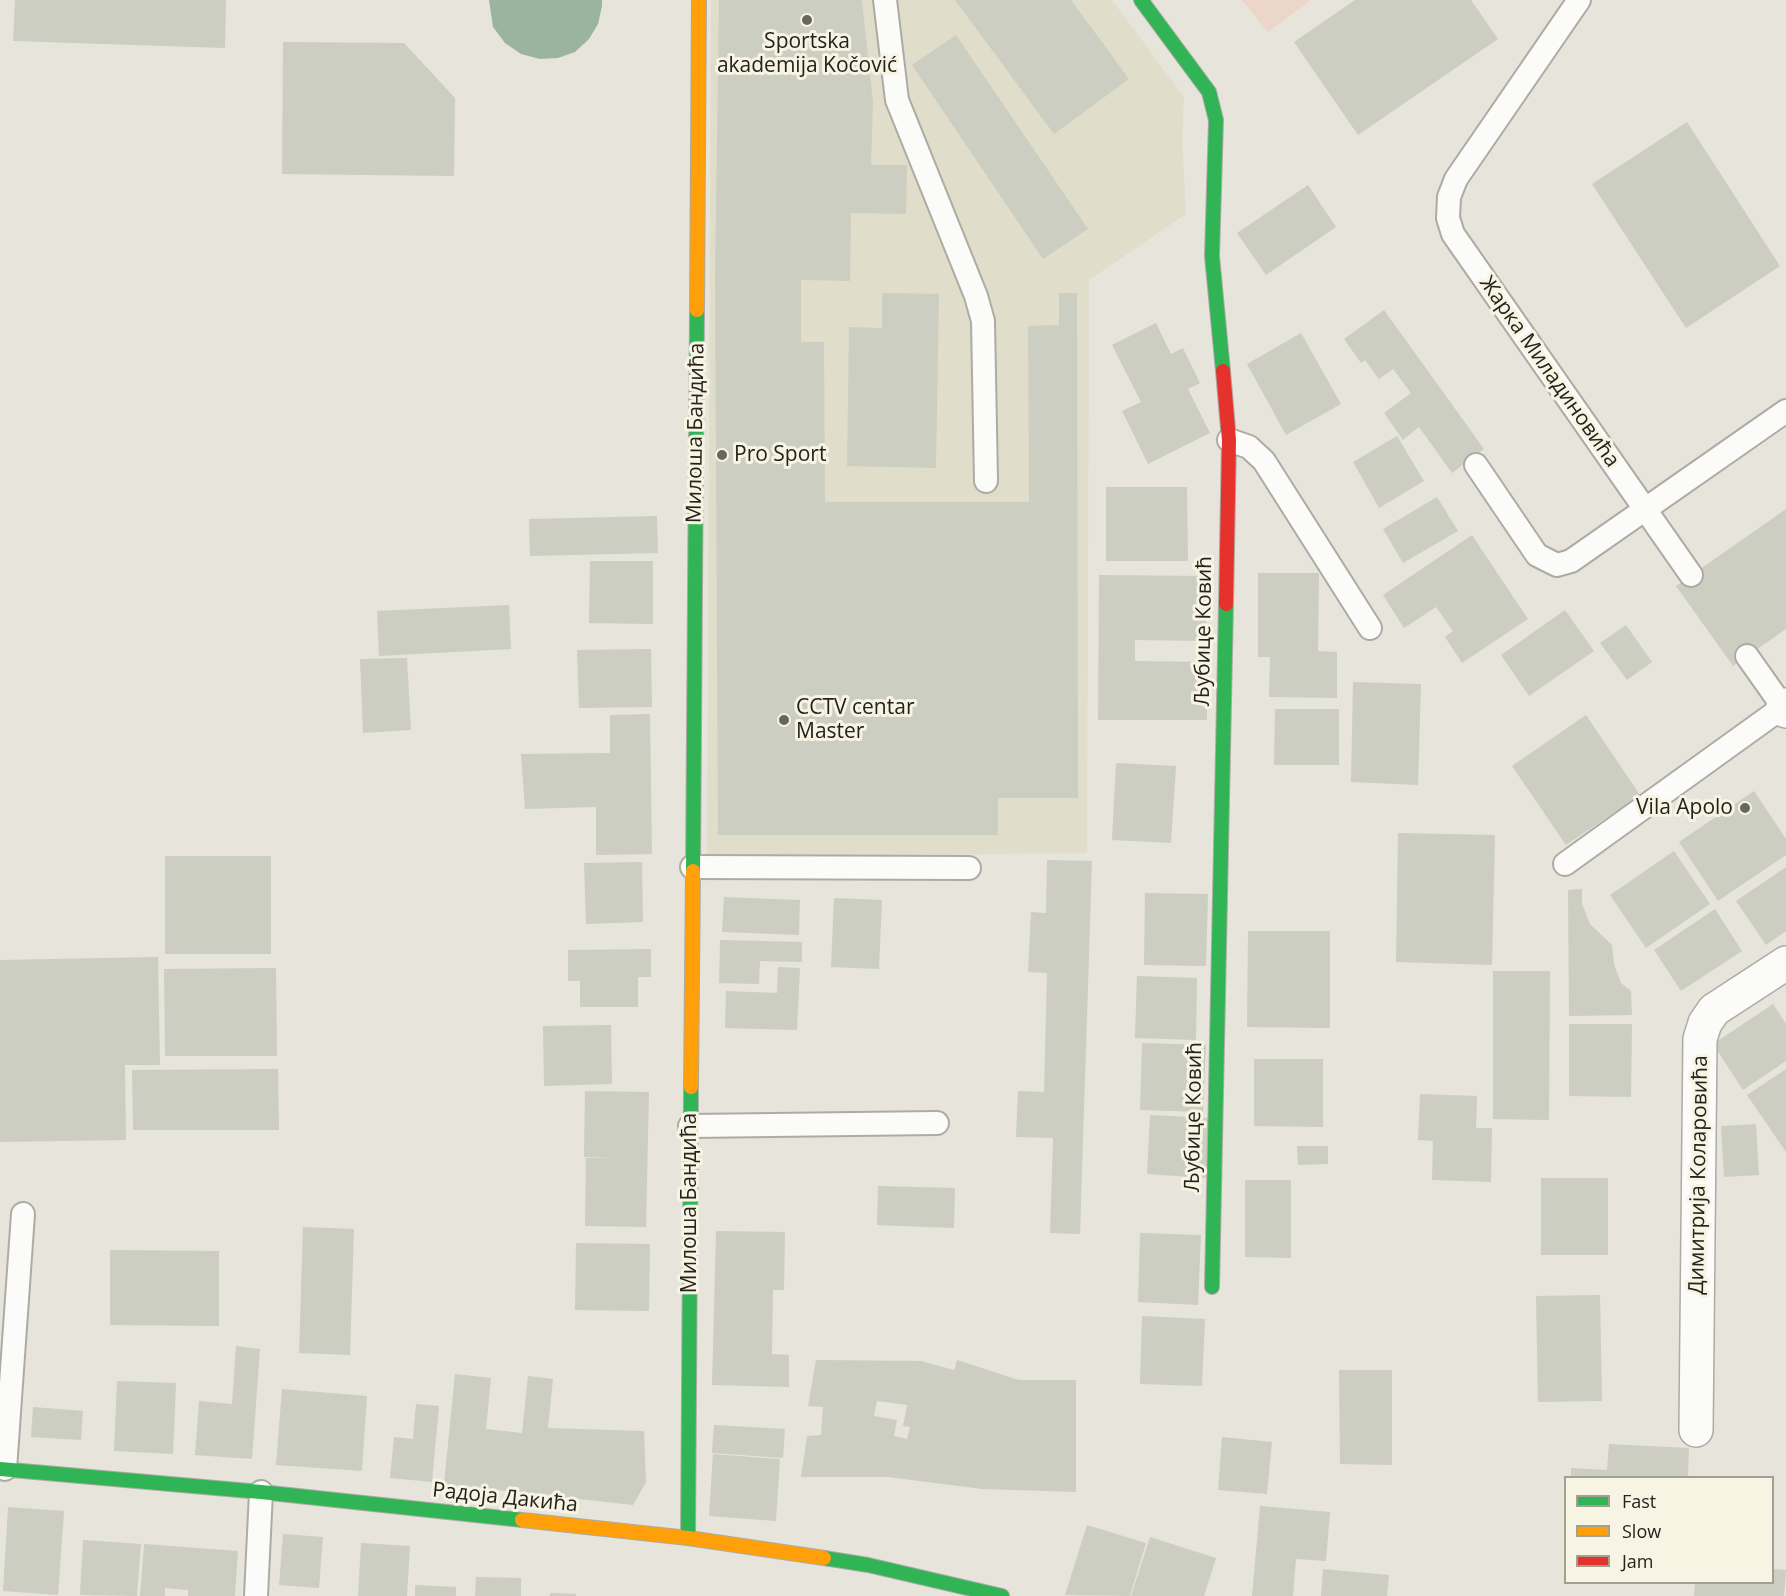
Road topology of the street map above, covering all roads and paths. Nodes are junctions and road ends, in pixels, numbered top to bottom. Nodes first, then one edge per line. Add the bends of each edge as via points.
1 (699, 0) edge
2 (885, 0) edge
3 (1141, 0) edge
4 (1579, 0) edge
5 (1786, 411) edge
6 (1229, 440) junction
7 (1476, 465) dead end
8 (987, 481) dead end
9 (1646, 511) junction
10 (1691, 575) dead end
11 (1370, 628) dead end
12 (1747, 656) dead end
13 (1785, 708) edge
14 (1565, 864) dead end
15 (692, 867) junction
16 (969, 868) dead end
17 (1786, 963) edge
18 (937, 1123) dead end
19 (690, 1126) junction
20 (23, 1214) dead end
21 (1212, 1287) dead end
22 (1696, 1430) dead end
23 (3, 1469) edge
24 (261, 1492) junction
25 (688, 1538) junction
26 (256, 1596) edge
27 (1002, 1596) edge

1 - 15 street, Милоша Бандића
2 - 8 lane via 897,100 981,313
3 - 6 street, Љубице Ковић via 1209,92 1213,106 1216,128 1212,256
4 - 9 lane, Жарка Миладиновића via 1456,179 1449,197 1448,218 1453,234
5 - 9 lane
6 - 11 lane via 1249,447 1264,461
6 - 21 street, Љубице Ковић
7 - 9 lane via 1537,555 1557,565 1571,561
9 - 10 lane, Жарка Миладиновића
12 - 13 lane
13 - 14 lane
15 - 16 lane
15 - 19 street, Милоша Бандића
17 - 22 street, Димитрија Коларовића via 1714,1010 1700,1039
18 - 19 lane
19 - 25 street, Милоша Бандића
20 - 23 lane
23 - 24 street, Радоја Дакића
24 - 25 street, Радоја Дакића
24 - 26 lane
25 - 27 street, Радоја Дакића via 868,1565

